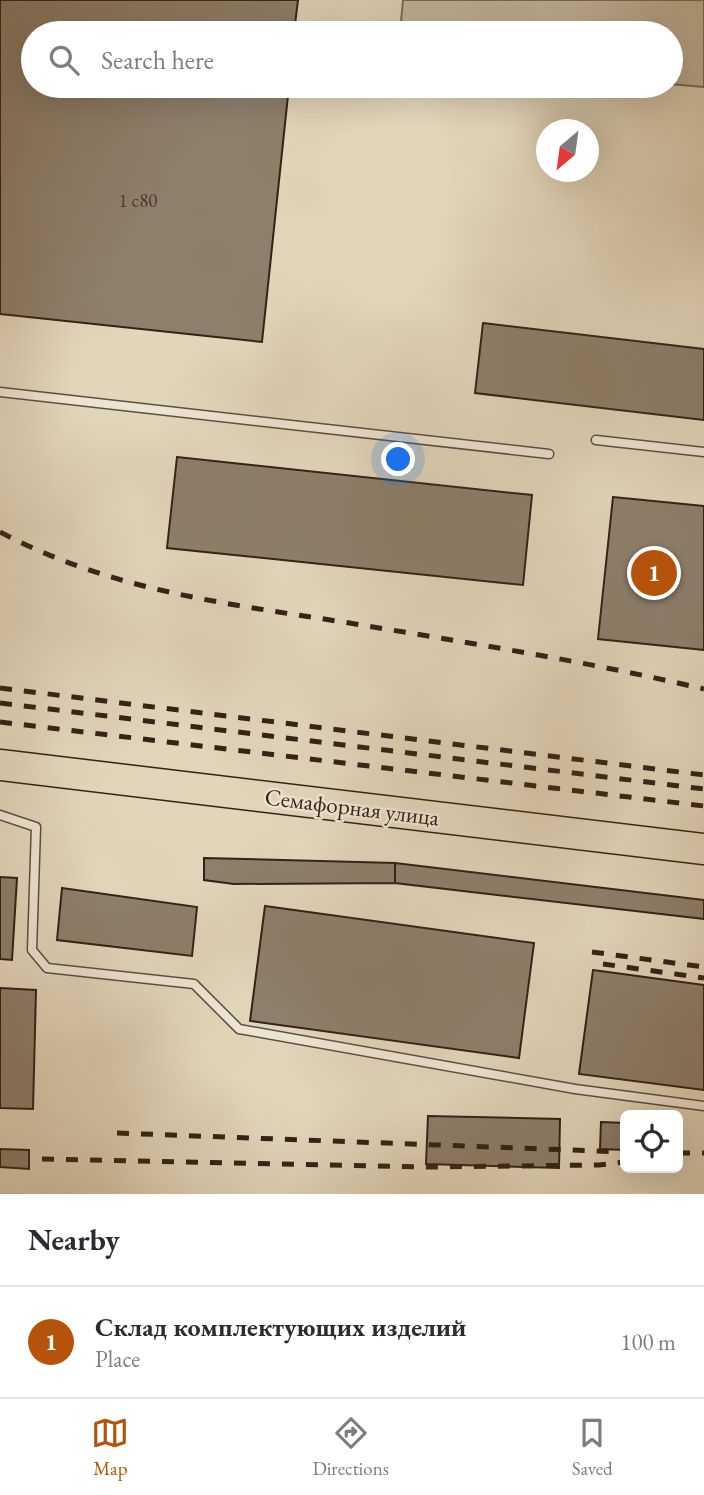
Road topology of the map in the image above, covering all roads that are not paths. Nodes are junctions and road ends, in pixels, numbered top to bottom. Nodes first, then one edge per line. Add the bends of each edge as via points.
1 (0, 392) edge
2 (596, 440) dead end
3 (704, 452) edge
4 (549, 454) dead end
5 (0, 765) edge
6 (0, 815) edge
7 (704, 849) edge
8 (704, 1106) edge

1 - 4 lane
2 - 3 lane
5 - 7 highway, Семафорная улица
6 - 8 lane via 36,827 32,950 47,968 194,984 239,1029 575,1089

